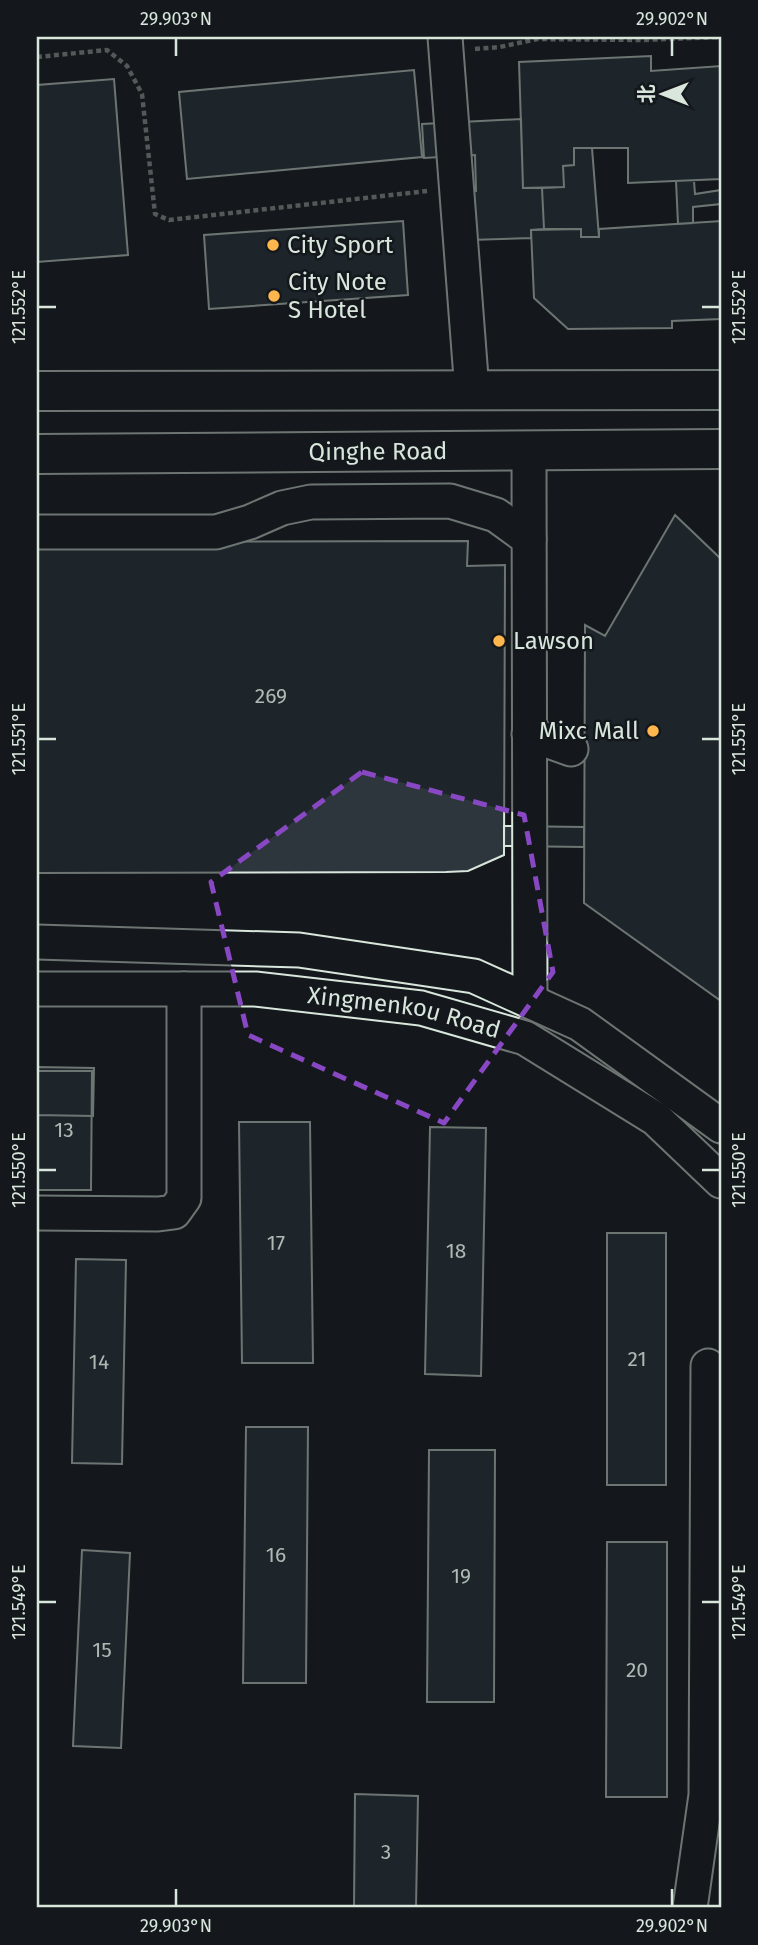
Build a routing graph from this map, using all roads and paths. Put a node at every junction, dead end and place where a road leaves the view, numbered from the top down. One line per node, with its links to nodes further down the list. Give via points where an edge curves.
1 (721, 37): 2 (path, via 537,39 500,47)
2 (460, 43): 7 (street)
3 (37, 57): 4 (path, via 107,50 127,66 142,94 155,214 169,220)
4 (435, 190)
5 (721, 390): 7 (main road)
6 (37, 391): 7 (main road)
7 (472, 391)
8 (721, 449): 9 (main road, Qinghe Road)
9 (529, 451): 10 (main road, Qinghe Road); 12 (street)
10 (37, 454)
11 (37, 532): 12 (street, via 216,532 311,502 450,501 496,515)
12 (529, 539): 13 (street)
13 (529, 734): 14 (street); 18 (street)
14 (571, 749)
15 (37, 942): 18 (street, Xingmenkou Road, via 299,950 474,976)
16 (37, 989): 17 (street, Xingmenkou Road)
17 (184, 989): 20 (street, Xingmenkou Road, via 255,989 421,1008 525,1038 656,1119); 21 (street, via 184,1198 174,1212 158,1214)
18 (530, 1001): 19 (street, Xingmenkou Road, via 580,1024)
19 (721, 1126)
20 (721, 1181)
21 (37, 1213)
22 (708, 1366): 23 (street, via 706,1795)
23 (690, 1908)

